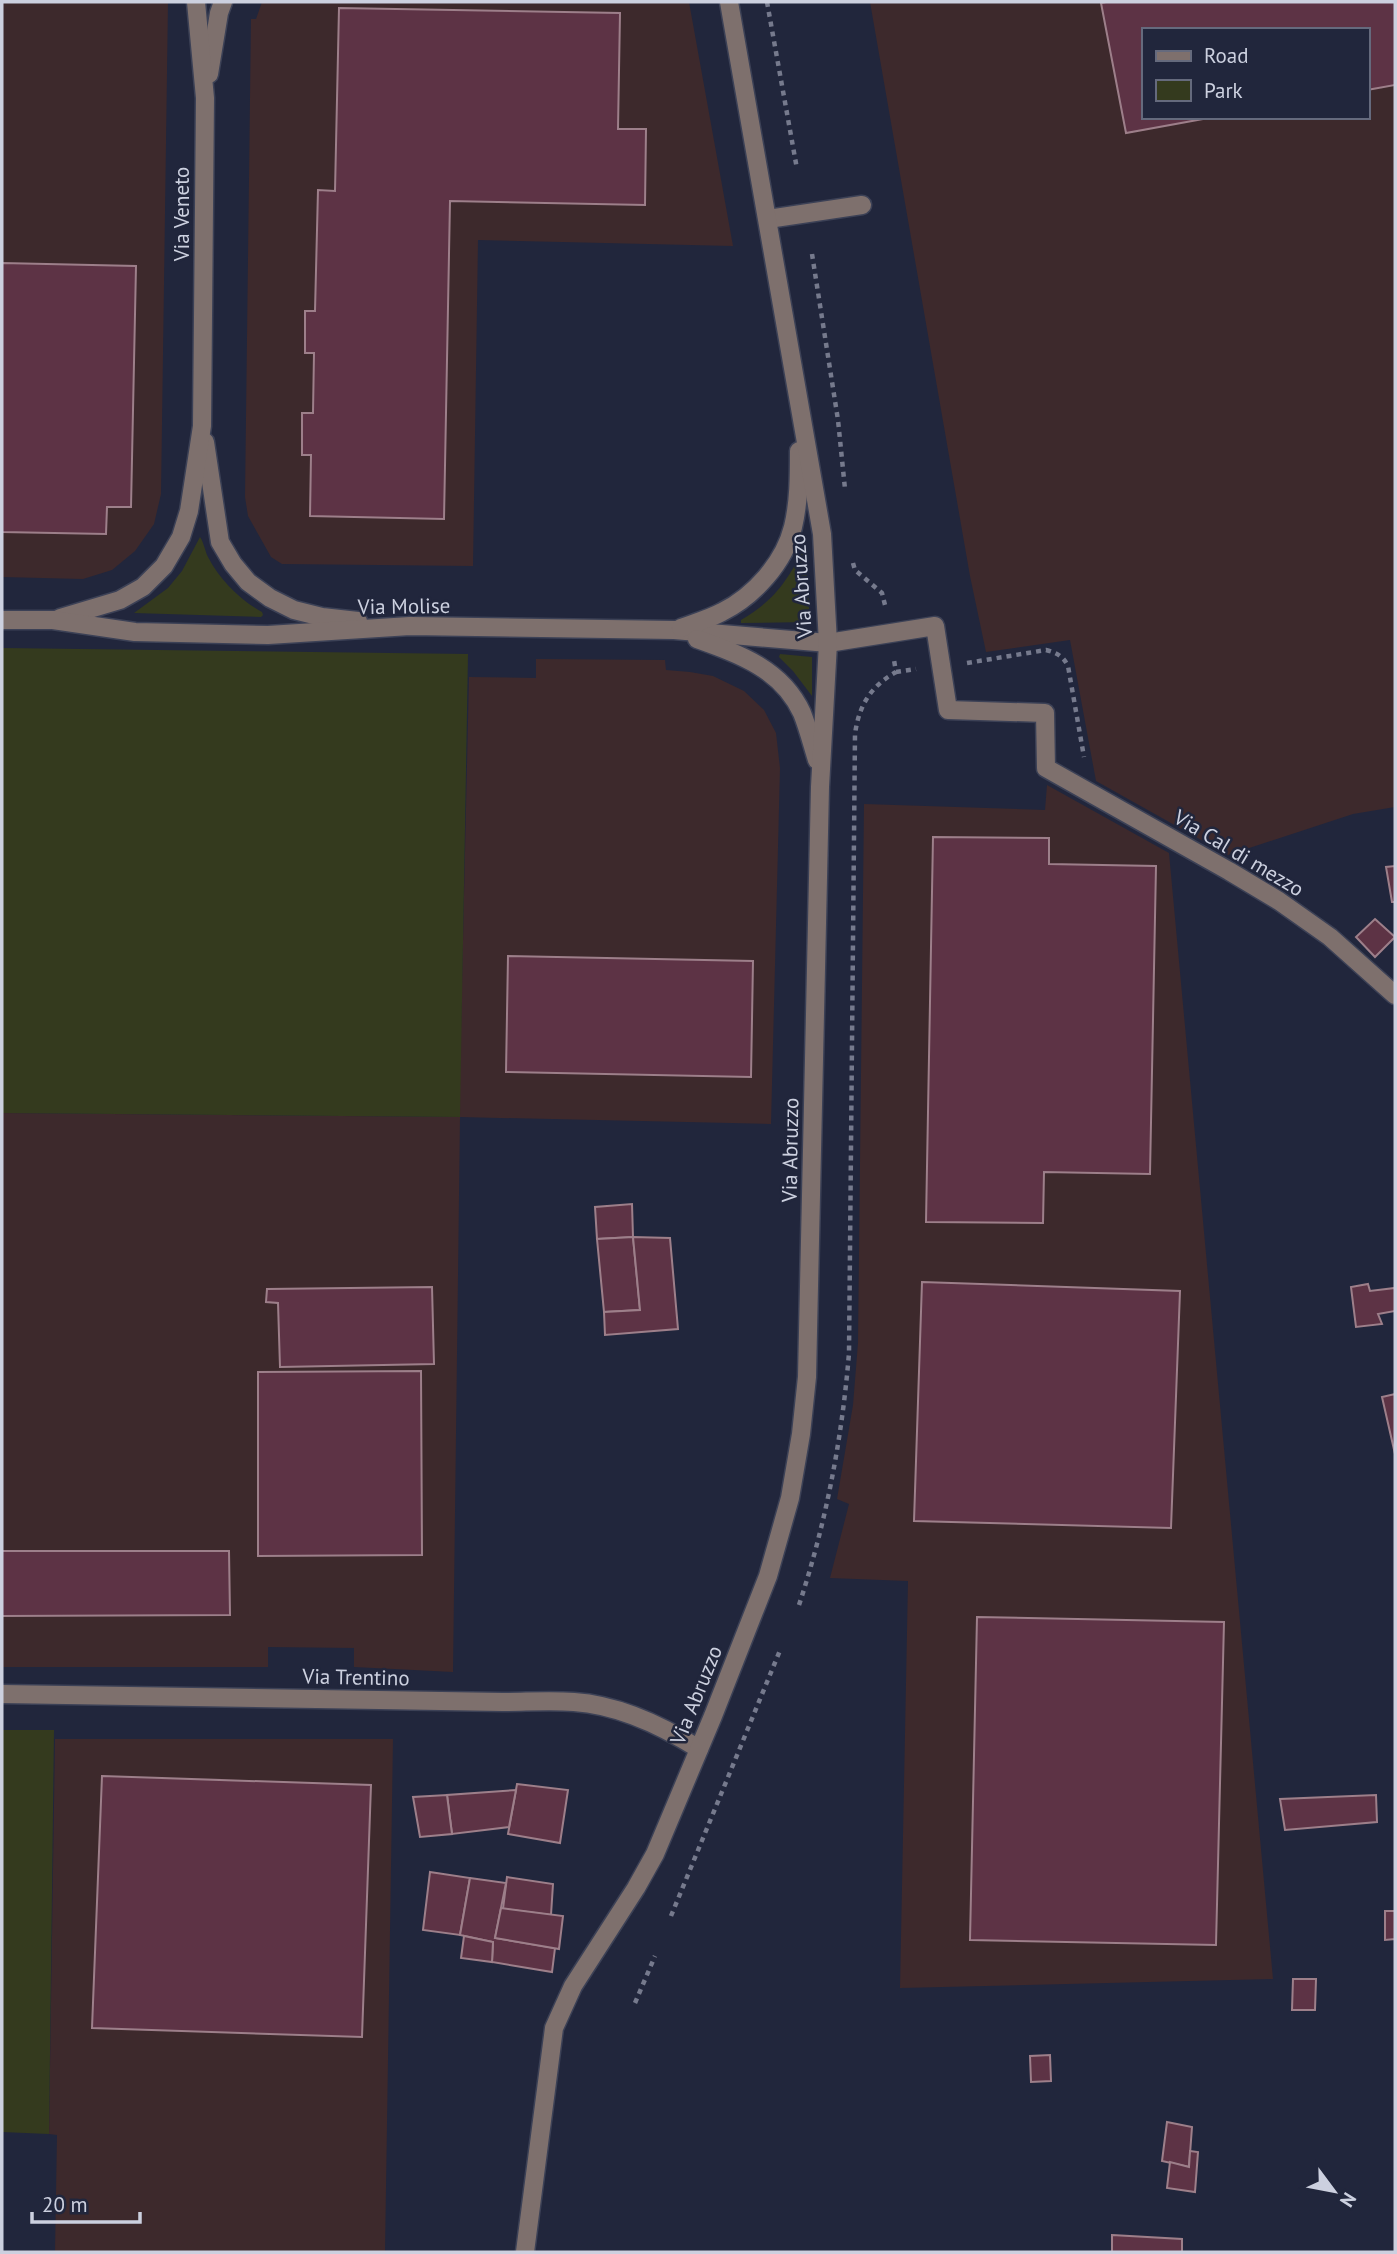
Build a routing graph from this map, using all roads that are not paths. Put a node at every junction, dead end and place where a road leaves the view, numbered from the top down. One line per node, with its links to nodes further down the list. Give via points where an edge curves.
1 (196, 2): 4 (street, Via Veneto)
2 (223, 2): 4 (street)
3 (729, 2): 6 (street, Via Abruzzo)
4 (205, 98): 8 (street, Via Veneto)
5 (862, 205): 6 (street)
6 (768, 219): 7 (street, Via Abruzzo)
7 (800, 413): 12 (street, Via Molise, via 798,492 793,528 782,554 745,598); 13 (street, Via Abruzzo, via 822,534)
8 (202, 426): 10 (street, Via Veneto, via 189,511 164,566 143,587 120,600); 11 (street, Via Veneto, via 220,542 248,582 294,610)
9 (2, 620): 10 (street)
10 (53, 620): 11 (street, Via Molise, via 135,632 268,635)
11 (410, 626): 12 (street, Via Molise)
12 (674, 630): 13 (street, Via Molise); 15 (street, Via Molise, via 742,654 778,680 801,711)
13 (828, 643): 14 (street, Via Molise, via 935,626 948,710 1045,713); 15 (street, Via Abruzzo)
14 (1046, 768): 16 (street, Via Cal di mezzo, via 1279,901 1330,937)
15 (820, 769): 18 (street, Via Abruzzo, via 809,1320 801,1434 790,1498 768,1576)
16 (1395, 995)
17 (2, 1695): 18 (street, Via Trentino, via 573,1702 652,1722)
18 (699, 1749): 19 (street, Via Abruzzo, via 649,1866 573,1986 557,2021)
19 (525, 2252)

